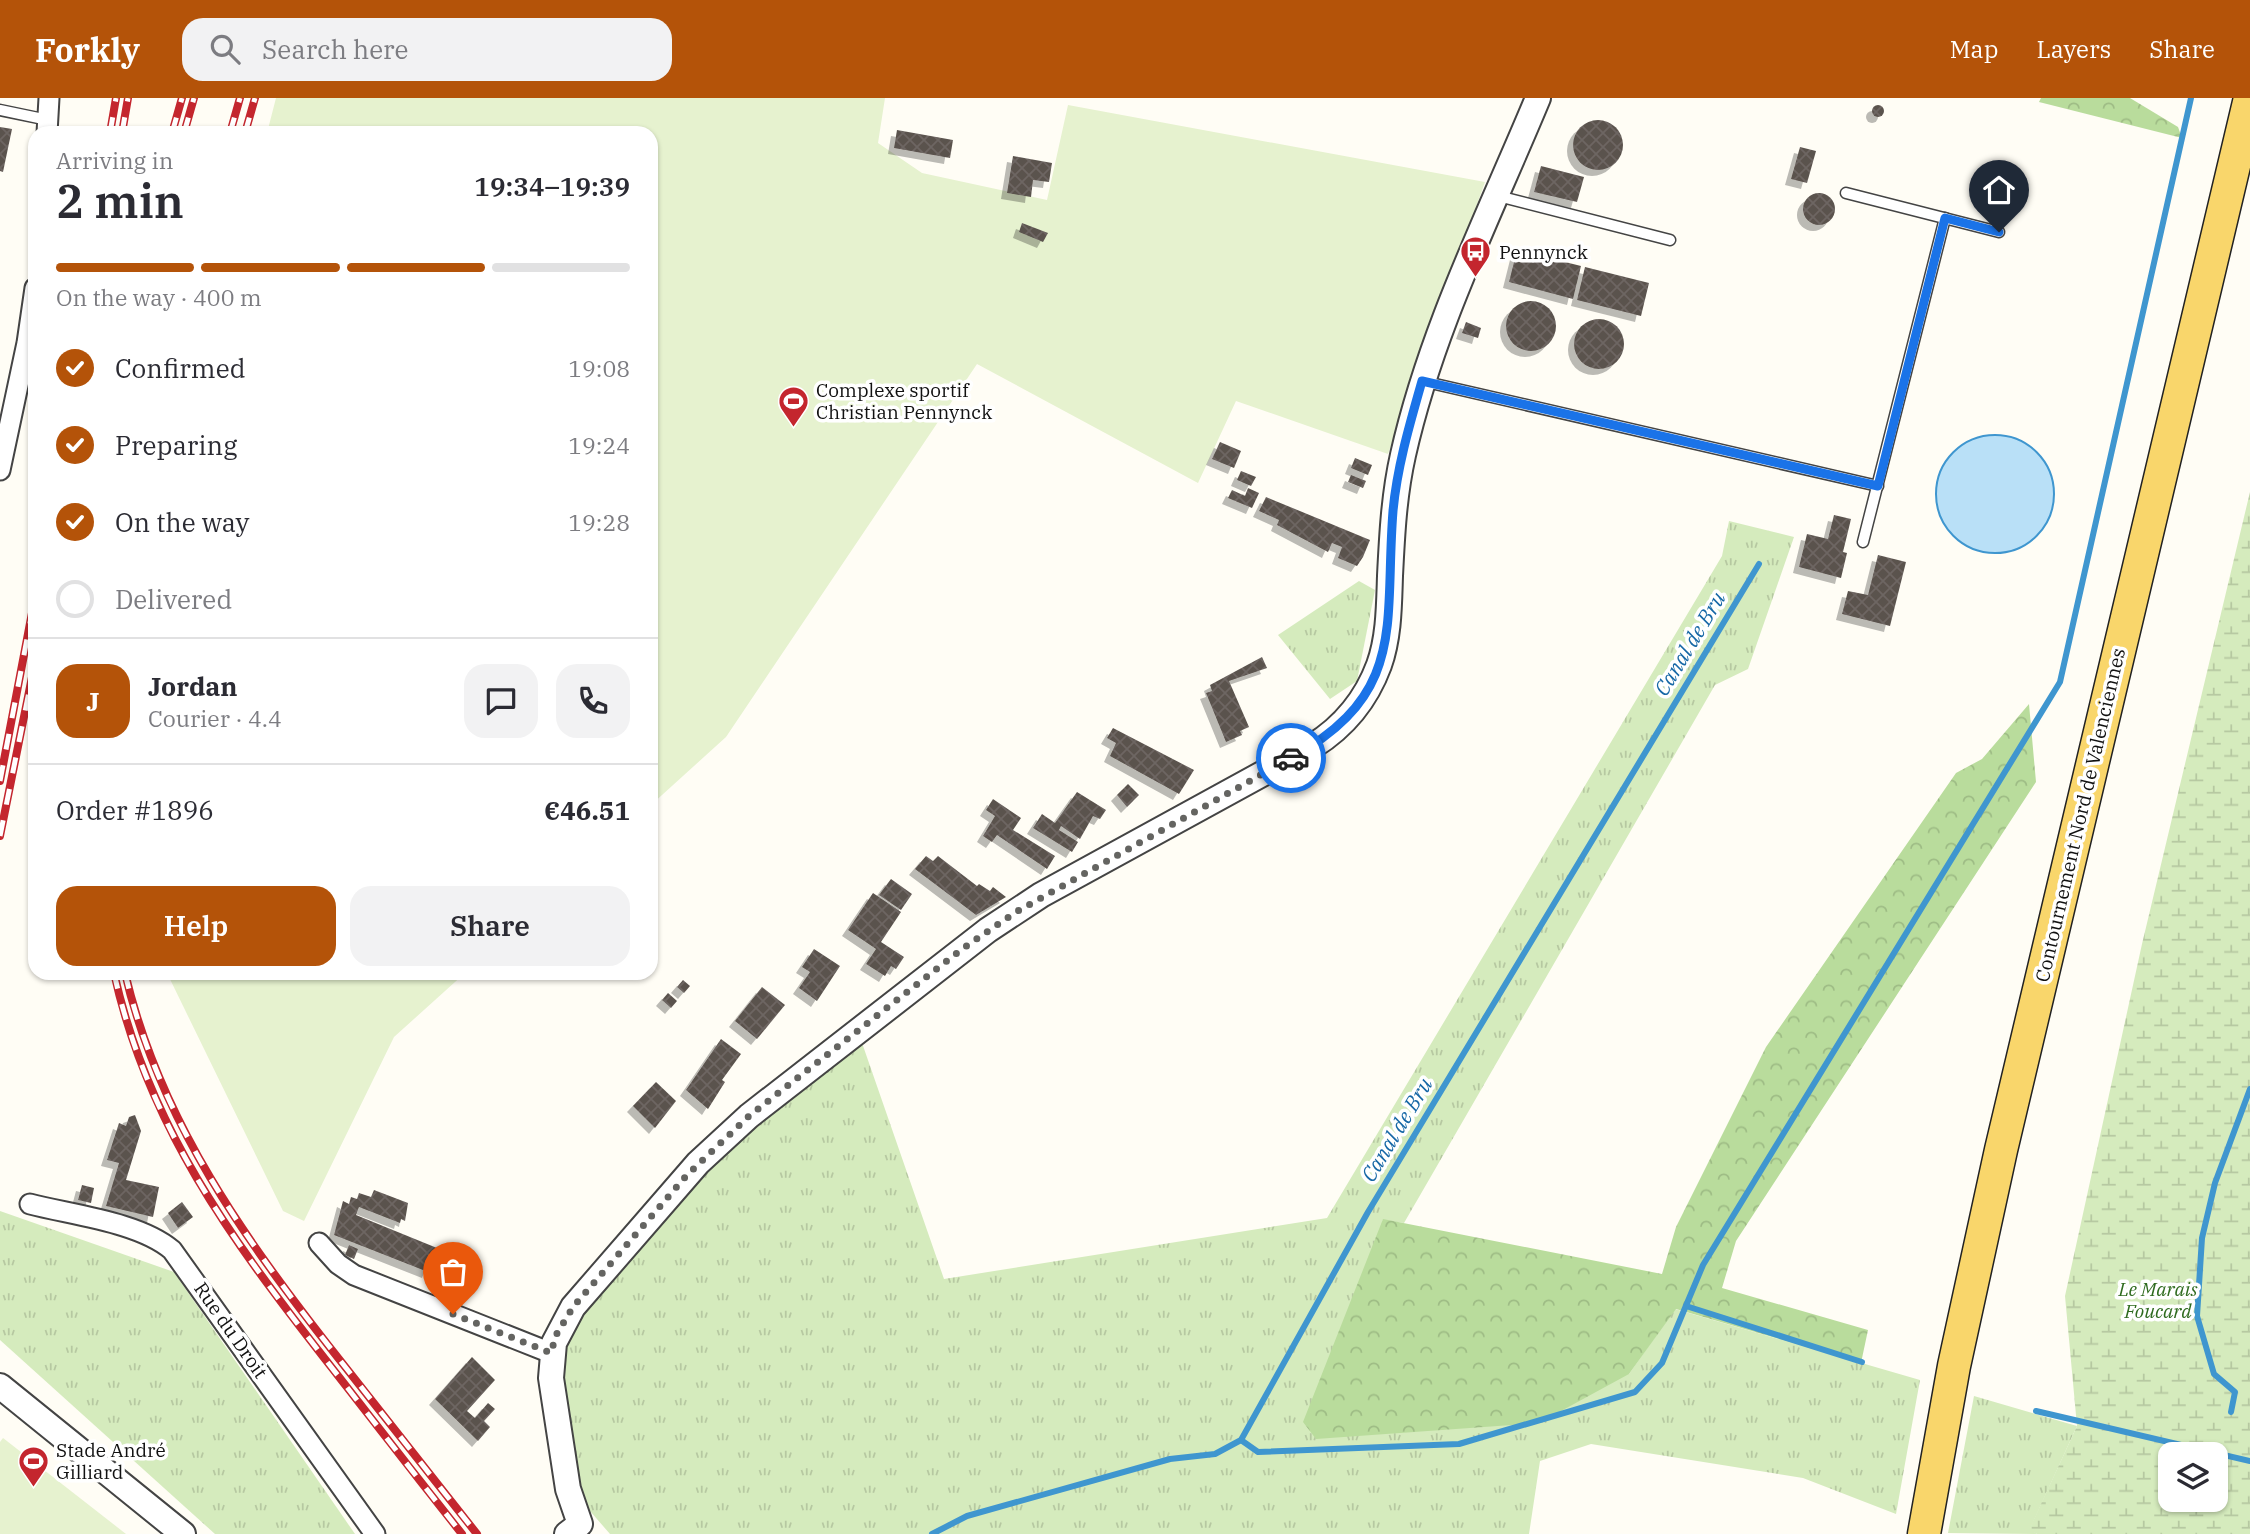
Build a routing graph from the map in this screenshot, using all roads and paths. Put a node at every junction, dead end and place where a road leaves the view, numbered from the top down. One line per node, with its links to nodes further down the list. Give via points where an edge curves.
1 (49, 98): 5 (street)
2 (1538, 98): 7 (street)
3 (2250, 98): 24 (main road, Contournement Nord de Valenciennes, via 2001,1150 1954,1366)
4 (0, 110): 5 (lane)
5 (47, 126)
6 (1846, 193): 8 (lane)
7 (1497, 196): 10 (lane); 12 (street, via 1443,318)
8 (1945, 218): 9 (lane); 15 (lane)
9 (1999, 232)
10 (1670, 240)
11 (28, 336): 13 (street)
12 (1422, 381): 15 (lane); 19 (street, via 1394,503 1387,635 1370,687 1350,716 1313,746 1006,918 749,1116 692,1169 573,1307)
13 (3, 445): 14 (street)
14 (0, 470)
15 (1878, 486): 16 (lane)
16 (1863, 542)
17 (30, 1204): 23 (street, Rue du Droit, via 135,1230 172,1250)
18 (319, 1243): 19 (street, via 354,1275)
19 (551, 1353): 21 (street, via 551,1378)
20 (0, 1386): 22 (street)
21 (578, 1531)
22 (183, 1534)
23 (375, 1534)
24 (1924, 1534)

